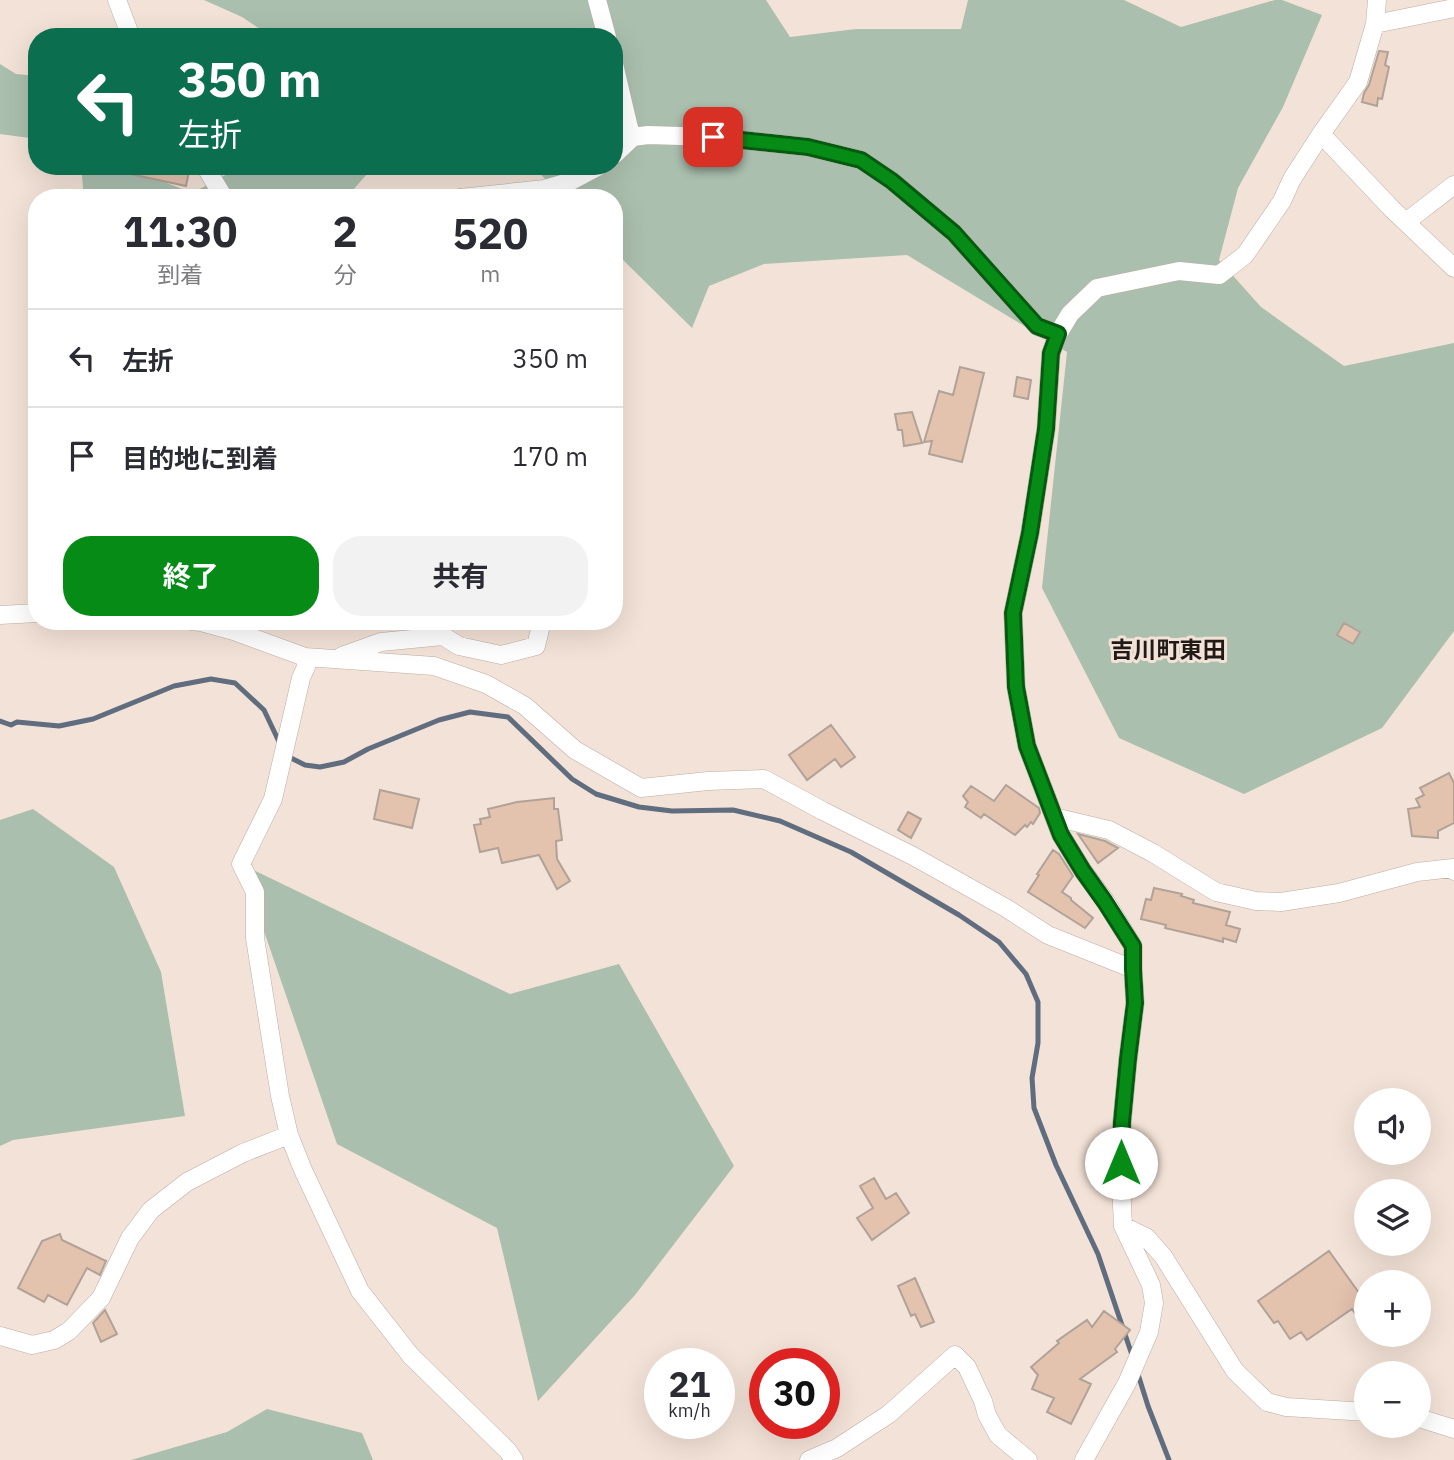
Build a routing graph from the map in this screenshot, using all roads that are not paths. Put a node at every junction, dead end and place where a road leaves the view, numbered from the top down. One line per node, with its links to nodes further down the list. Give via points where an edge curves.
1 (117, 0): 6 (street)
2 (597, 0): 7 (street)
3 (1377, 0): 5 (street)
4 (1454, 8): 5 (street)
5 (1375, 24): 9 (street, via 1358,82)
6 (128, 28)
7 (605, 28)
8 (623, 102): 10 (street)
9 (1321, 134): 15 (street); 17 (street, via 1245,255 1219,275 1178,271 1097,288 1070,314)
10 (633, 137): 11 (street); 17 (street, via 713,137 808,147 861,160 954,233 1037,326)
11 (623, 146)
12 (581, 175): 14 (street)
13 (1454, 185): 15 (street)
14 (540, 189)
15 (1406, 222): 16 (street)
16 (1454, 268)
17 (1058, 334): 24 (street, via 1051,353 1046,429 1030,533 1013,613 1016,687 1027,746)
18 (28, 613): 19 (street)
19 (0, 615)
20 (230, 630): 22 (street)
21 (540, 630): 23 (street, via 536,646 501,655 459,646 443,636 381,642)
22 (305, 657): 23 (street); 27 (street, via 273,799 241,864 255,892 256,938)
23 (333, 659): 26 (street, via 434,666 486,684 525,706 575,750 641,788 764,779 913,856 1048,935)
24 (1054, 817): 25 (street, via 1109,830 1216,892 1256,901 1281,902 1339,893 1417,872); 26 (street, via 1133,946)
25 (1454, 871)
26 (1133, 969): 28 (street, via 1135,1003 1122,1122)
27 (289, 1135): 29 (street, via 187,1182 152,1210 130,1238 101,1298 69,1331 32,1345); 33 (street, via 360,1291 411,1356)
28 (1123, 1226): 30 (street, via 1146,1237 1163,1255 1235,1371 1267,1402); 36 (street, via 1151,1285 1154,1303 1149,1332 1127,1383)
29 (0, 1336)
30 (1354, 1411)
31 (1431, 1422): 32 (street)
32 (1454, 1429)
33 (514, 1460)
34 (809, 1460): 35 (street, via 889,1415 955,1355 967,1367 998,1435)
35 (1028, 1460)
36 (1084, 1460)

